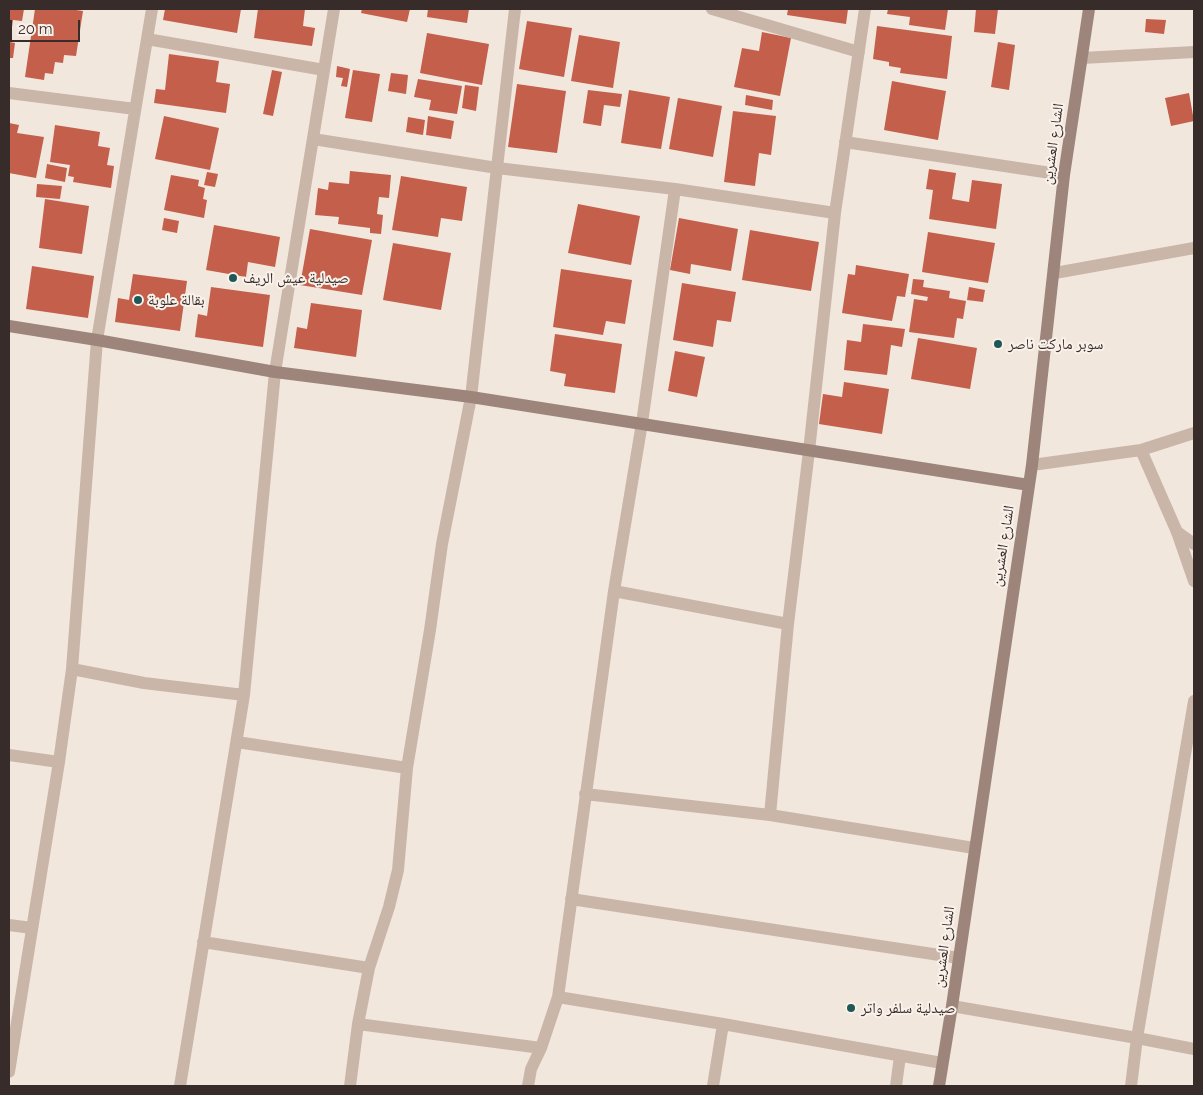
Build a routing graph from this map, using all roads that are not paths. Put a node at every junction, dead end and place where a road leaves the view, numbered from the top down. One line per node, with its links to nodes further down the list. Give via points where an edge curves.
1 (152, 9): 7 (street)
2 (334, 9): 11 (street)
3 (515, 9): 16 (street)
4 (712, 9): 8 (street)
5 (865, 9): 8 (street)
6 (1089, 9): 10 (street, الشارع العشرين)
7 (147, 39): 11 (street); 13 (street)
8 (858, 52): 15 (street)
9 (1194, 52): 10 (street)
10 (1082, 58): 17 (street, الشارع العشرين)
11 (324, 70): 14 (street)
12 (9, 93): 13 (street)
13 (135, 109): 23 (street)
14 (313, 138): 16 (street); 24 (street)
15 (845, 142): 17 (street); 19 (street)
16 (497, 168): 18 (street); 25 (street)
17 (1064, 176): 21 (street, الشارع العشرين)
18 (675, 189): 19 (street); 26 (street)
19 (835, 213): 29 (street)
20 (1194, 248): 21 (street)
21 (1054, 273): 30 (street, الشارع العشرين)
22 (9, 326): 23 (street)
23 (98, 340): 24 (street); 37 (street)
24 (274, 372): 25 (street); 38 (street)
25 (471, 397): 26 (street); 43 (street, via 442,544)
26 (642, 423): 29 (street); 35 (street)
27 (1194, 433): 28 (street)
28 (1141, 450): 30 (street); 32 (street)
29 (810, 451): 31 (street); 36 (street)
30 (1032, 465): 31 (street, الشارع العشرين)
31 (1028, 485): 46 (street, الشارع العشرين)
32 (1177, 532): 33 (street); 34 (street)
33 (1194, 544)
34 (1194, 581)
35 (614, 591): 36 (street); 44 (street)
36 (788, 624): 45 (street)
37 (72, 669): 38 (street, via 144,683); 42 (street)
38 (244, 695): 40 (street)
39 (1194, 701): 57 (street)
40 (237, 742): 43 (street); 50 (street)
41 (9, 755): 42 (street)
42 (59, 762): 49 (street)
43 (407, 768): 52 (street, via 398,870)
44 (585, 794): 45 (street); 47 (street)
45 (770, 815): 46 (street)
46 (974, 848): 51 (street, الشارع العشرين)
47 (571, 899): 51 (street); 53 (street)
48 (9, 925): 49 (street)
49 (32, 928): 62 (street)
50 (203, 942): 52 (street); 63 (street)
51 (959, 958): 54 (street, الشارع العشرين)
52 (368, 968): 55 (street)
53 (558, 997): 56 (street); 58 (street)
54 (952, 1006): 57 (street); 61 (street, الشارع العشرين)
55 (358, 1024): 58 (street); 64 (street)
56 (723, 1024): 60 (street); 66 (street)
57 (1137, 1038): 59 (street); 69 (street)
58 (541, 1048): 65 (street, via 531,1069)
59 (1194, 1049)
60 (900, 1056): 61 (street); 67 (street)
61 (942, 1063): 68 (street, الشارع العشرين)
62 (9, 1072)
63 (180, 1086)
64 (350, 1086)
65 (528, 1086)
66 (713, 1086)
67 (896, 1086)
68 (939, 1086)
69 (1131, 1086)

